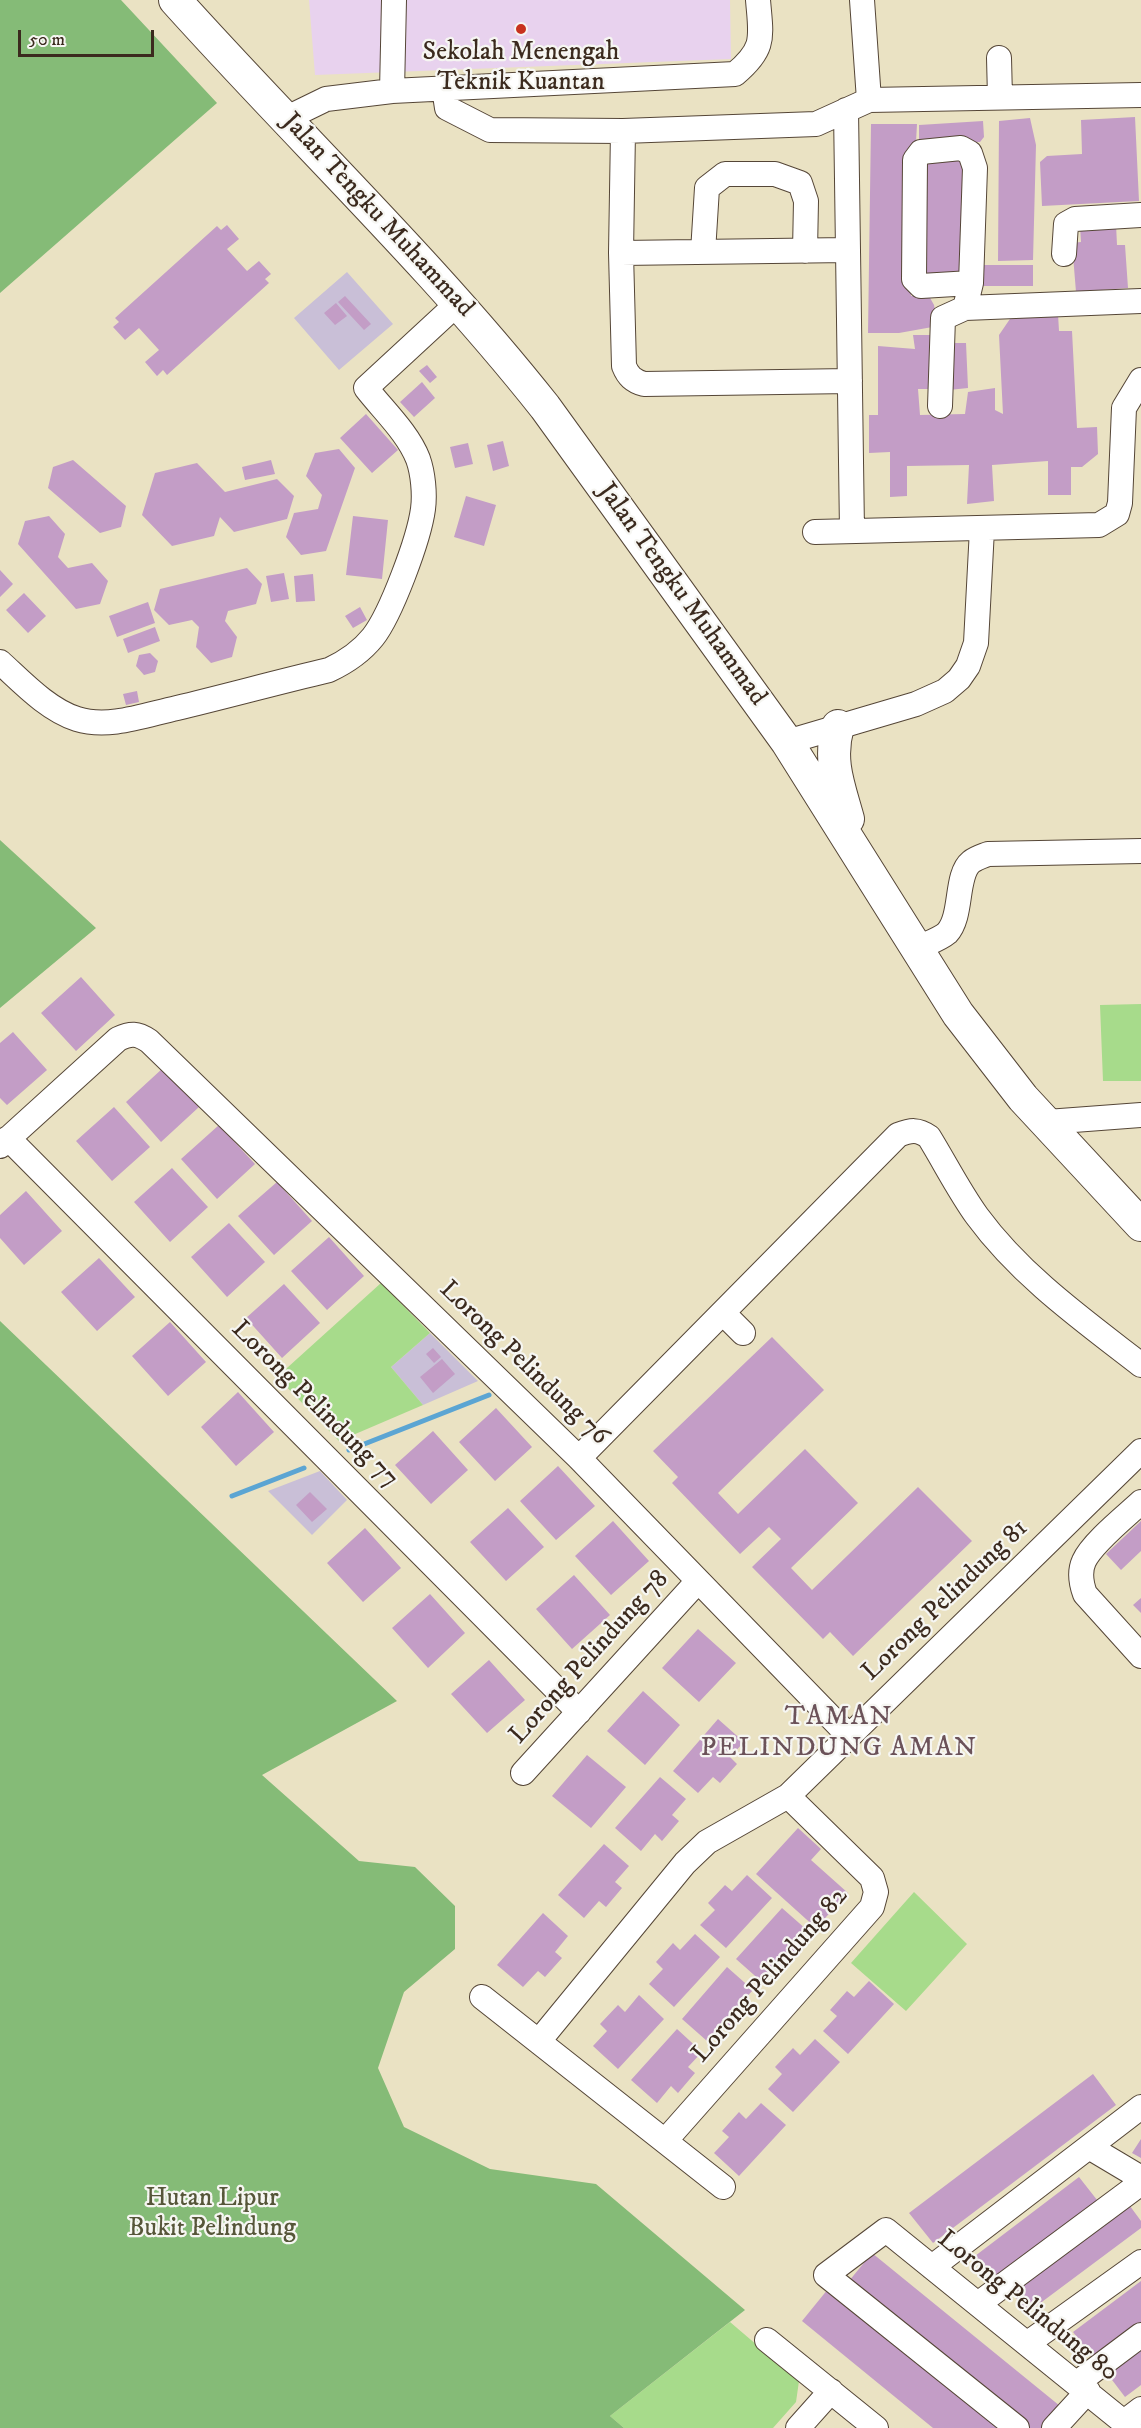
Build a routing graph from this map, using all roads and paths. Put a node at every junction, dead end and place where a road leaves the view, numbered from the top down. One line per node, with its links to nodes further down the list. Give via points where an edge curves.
1 (175, 0): 12 (main road, Jalan Tengku Muhammad)
2 (394, 0): 7 (street)
3 (758, 0): 6 (street, via 762,40 751,61 735,74)
4 (862, 0): 10 (street)
5 (999, 58): 9 (street)
6 (444, 88): 7 (street); 13 (street, via 447,108 490,130)
7 (392, 91): 12 (street, via 326,99)
8 (1141, 95): 9 (street)
9 (1000, 97): 10 (street)
10 (869, 100): 11 (street)
11 (846, 110): 13 (street, via 816,124); 15 (street)
12 (286, 118): 22 (main road, Jalan Tengku Muhammad)
13 (623, 131): 18 (street)
14 (1141, 215): 19 (street, via 1075,219 1066,224)
15 (846, 250): 16 (street); 25 (street)
16 (805, 251): 17 (street); 17 (street, via 806,201 800,183 775,174 725,174 707,188)
17 (703, 252): 18 (street)
18 (621, 253): 25 (street, via 624,366 635,381)
19 (1064, 254)
20 (971, 283): 20 (street, via 975,168 970,153 961,148 921,152 915,160 914,279 921,286); 23 (street)
21 (1141, 301): 23 (street)
22 (458, 303): 30 (street, via 366,388 410,443 418,460 423,509 414,544 382,622 373,637 347,661 329,670 98,723 60,711); 32 (main road, Jalan Tengku Muhammad, via 545,406)
23 (965, 308): 26 (street, via 943,318)
24 (1141, 380): 27 (street, via 1124,408 1117,514 1099,525)
25 (850, 381): 28 (street)
26 (940, 406)
27 (982, 529): 28 (street); 31 (street, via 976,643 959,679 945,692 916,704)
28 (852, 531): 29 (street)
29 (815, 532)
30 (0, 662)
31 (838, 726): 32 (street); 33 (main road, via 833,758)
32 (787, 741): 33 (main road, Jalan Tengku Muhammad)
33 (857, 850): 35 (main road, Jalan Tengku Muhammad)
34 (1141, 851): 35 (street, via 988,854 978,858 969,863 947,933)
35 (918, 948): 37 (main road, Jalan Tengku Muhammad, via 958,1014 1023,1098)
36 (1141, 1115): 37 (street)
37 (1047, 1122): 39 (main road, Jalan Tengku Muhammad)
38 (4, 1142): 44 (street, Lorong Pelindung 76, via 118,1039 138,1034); 48 (street, Lorong Pelindung 77)
39 (1141, 1225)
40 (723, 1313): 41 (street); 42 (street, via 898,1135 921,1131 929,1137 977,1216 1011,1256 1087,1324); 44 (street)
41 (743, 1334)
42 (1141, 1365)
43 (1141, 1451): 49 (street, Lorong Pelindung 81)
44 (579, 1458): 46 (street, Lorong Pelindung 76)
45 (1141, 1502): 47 (street, via 1092,1549 1084,1560 1081,1583 1085,1594)
46 (698, 1581): 48 (street, Lorong Pelindung 78); 49 (street, Lorong Pelindung 76)
47 (1141, 1656)
48 (579, 1712): 50 (street, Lorong Pelindung 78)
49 (849, 1736): 51 (street, Lorong Pelindung 81)
50 (523, 1773)
51 (788, 1796): 53 (street, Lorong Pelindung 81, via 707,1842 692,1856); 55 (street, Lorong Pelindung 82, via 872,1878 876,1892 872,1907)
52 (482, 1997): 53 (street)
53 (539, 2042): 55 (street)
54 (1141, 2107): 56 (street)
55 (665, 2141): 59 (street)
56 (1089, 2147): 57 (street); 61 (street)
57 (1141, 2178)
58 (1141, 2183): 62 (street)
59 (723, 2187)
60 (1141, 2262): 65 (street)
61 (932, 2267): 62 (street, Lorong Pelindung 80); 71 (street, Lorong Pelindung 80, via 886,2230 826,2275)
62 (978, 2304): 65 (street, Lorong Pelindung 80)
63 (1141, 2335): 66 (street)
64 (767, 2340): 67 (street)
65 (1028, 2343): 66 (street, Lorong Pelindung 80)
66 (1082, 2387): 68 (street, Lorong Pelindung 80); 72 (street)
67 (831, 2391): 69 (street); 70 (street)
68 (1132, 2420)
69 (798, 2428)
70 (876, 2428)
71 (1017, 2428)
72 (1054, 2428)

